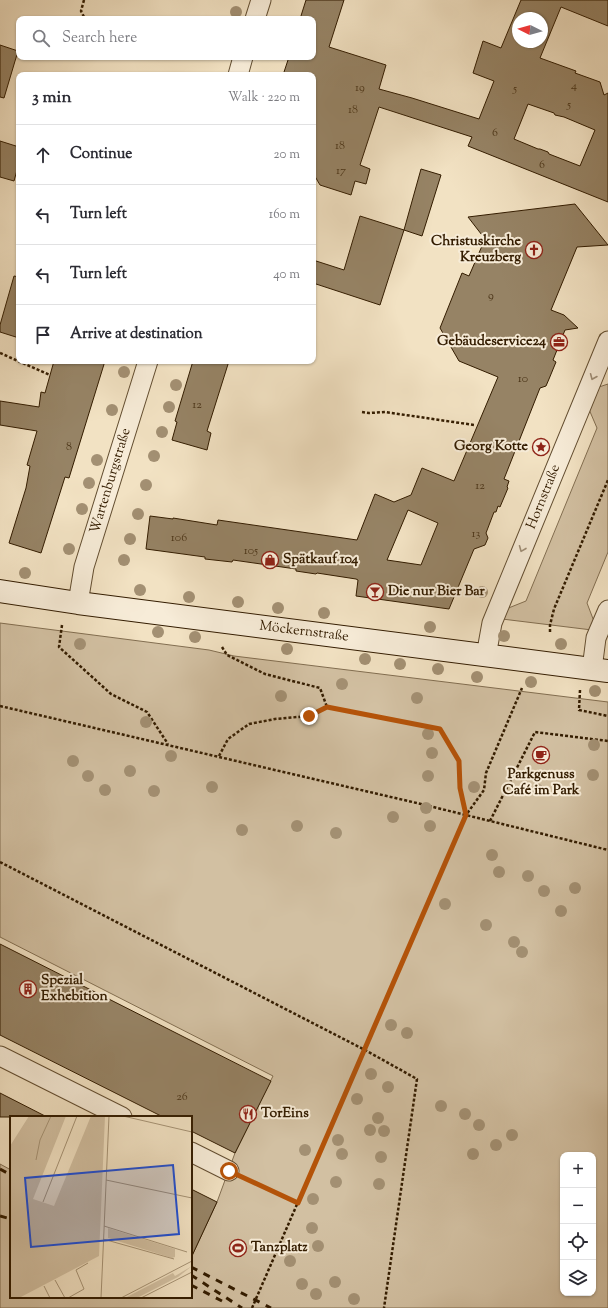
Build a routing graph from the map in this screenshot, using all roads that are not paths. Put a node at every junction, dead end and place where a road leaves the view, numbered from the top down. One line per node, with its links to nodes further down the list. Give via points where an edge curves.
1 (261, 0): 2 (street)
2 (256, 16)
3 (242, 60): 4 (street)
4 (239, 72)
5 (608, 341): 10 (street, Hornstraße, one-way to 10, via 492,622)
6 (147, 364): 8 (street, Wartenburgstraße, via 84,567)
7 (0, 591): 8 (street, Möckernstraße)
8 (78, 603): 10 (street, Möckernstraße)
9 (608, 610): 11 (street, via 596,638)
10 (486, 656): 11 (street, Möckernstraße)
11 (600, 670)
12 (0, 1056): 13 (street)
13 (120, 1116)
14 (192, 1152): 15 (street)
15 (229, 1171)

